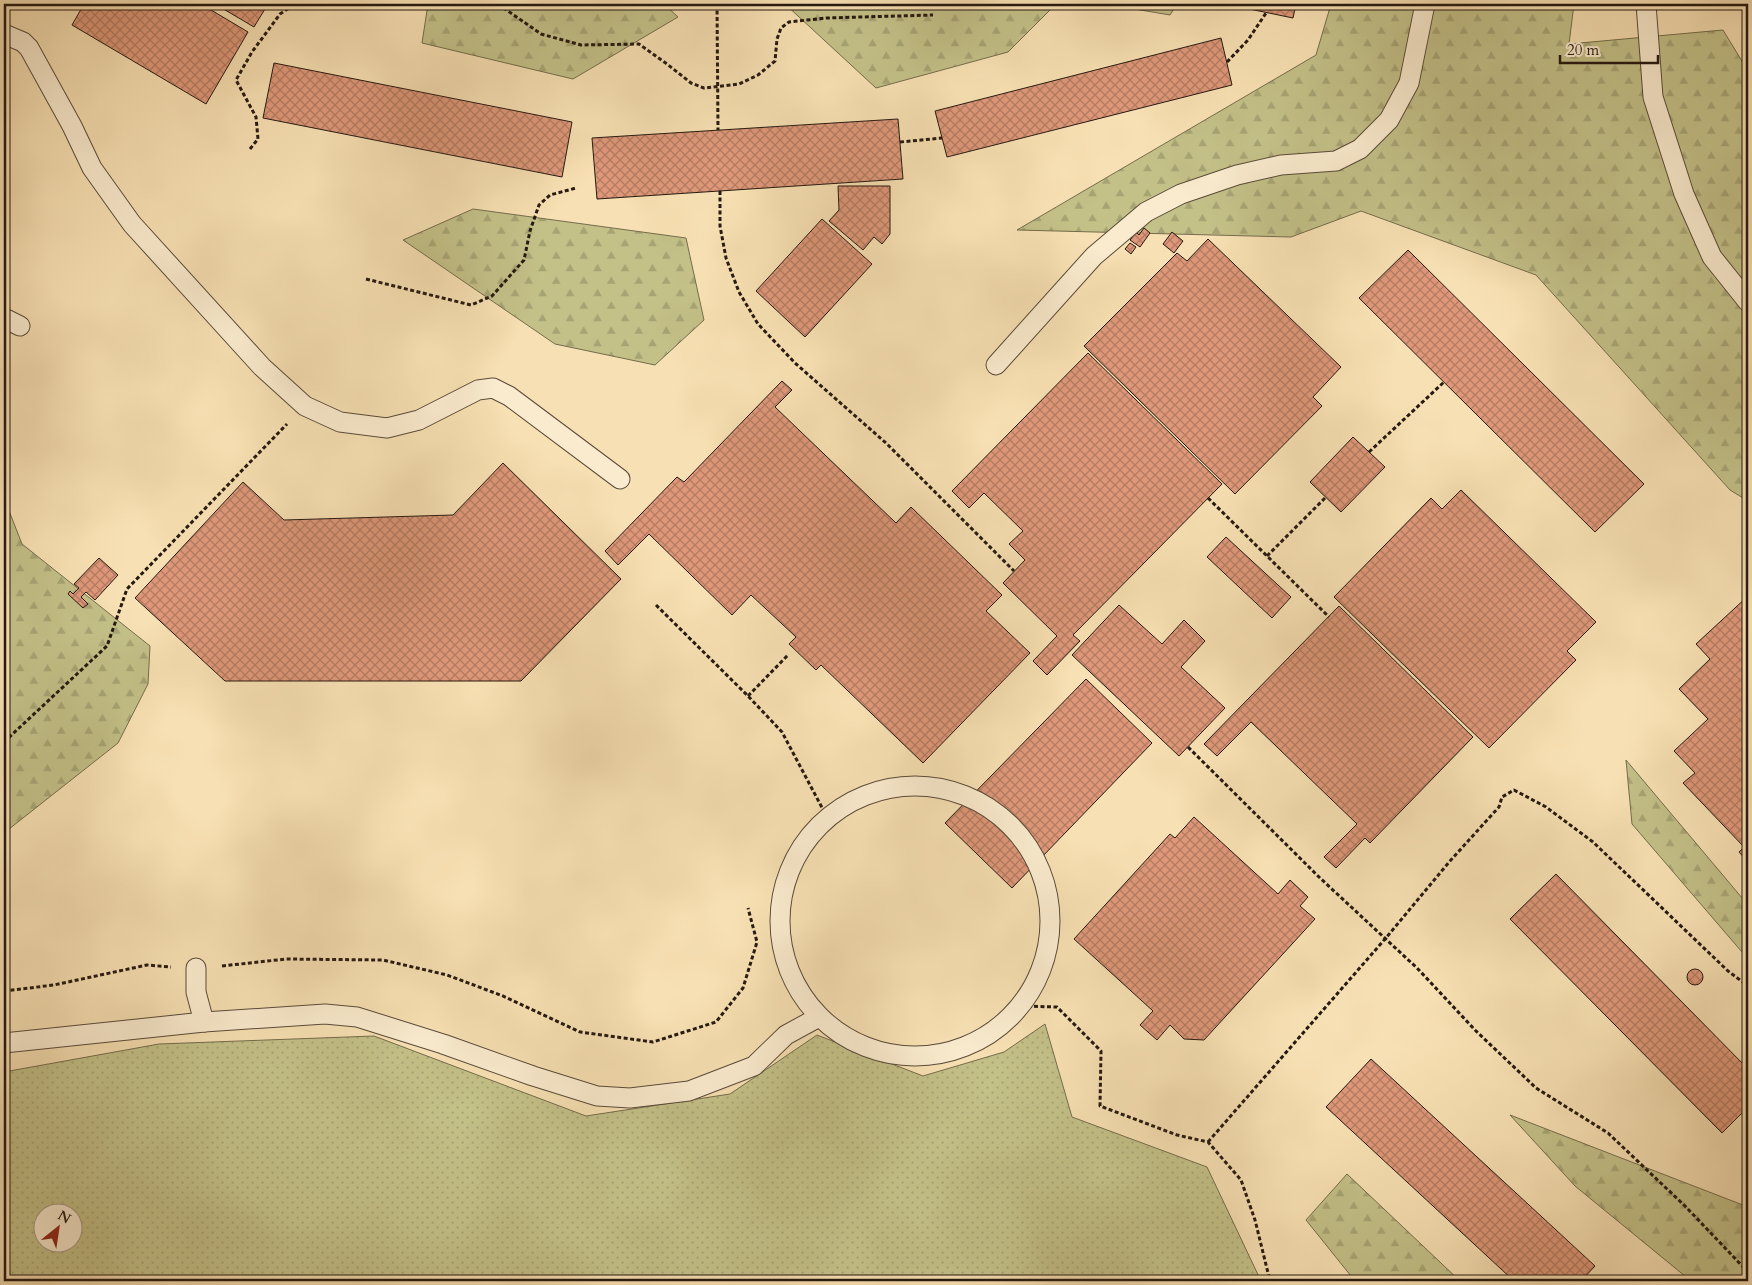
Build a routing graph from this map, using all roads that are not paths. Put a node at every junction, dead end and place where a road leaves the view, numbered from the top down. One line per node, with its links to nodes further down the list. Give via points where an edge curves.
1 (1425, 4): 5 (lane, via 1409,83 1389,120 1360,149 1336,161 1281,165 1237,175 1181,194 1146,212 1094,256)
2 (1646, 4): 4 (lane, via 1653,97 1684,194 1712,258)
3 (4, 34): 6 (lane, via 29,48 92,168 132,224 262,367 305,406 340,422 387,428 419,420 478,390 494,388)
4 (1748, 302)
5 (996, 365)
6 (620, 479)
7 (196, 968): 9 (lane, via 196,992)
8 (819, 1017): 8 (lane, via 799,993 786,965 779,934 782,890 798,849 811,832 827,817 862,795 902,785 944,788 982,803 1015,828 1037,860 1049,897 1048,945 1041,973 1022,1006 994,1032 960,1049 923,1056 876,1050 850,1040); 9 (lane, via 786,1035 754,1066 690,1092 630,1098 597,1096 357,1017 325,1014)
9 (204, 1022): 10 (lane)
10 (4, 1043)

